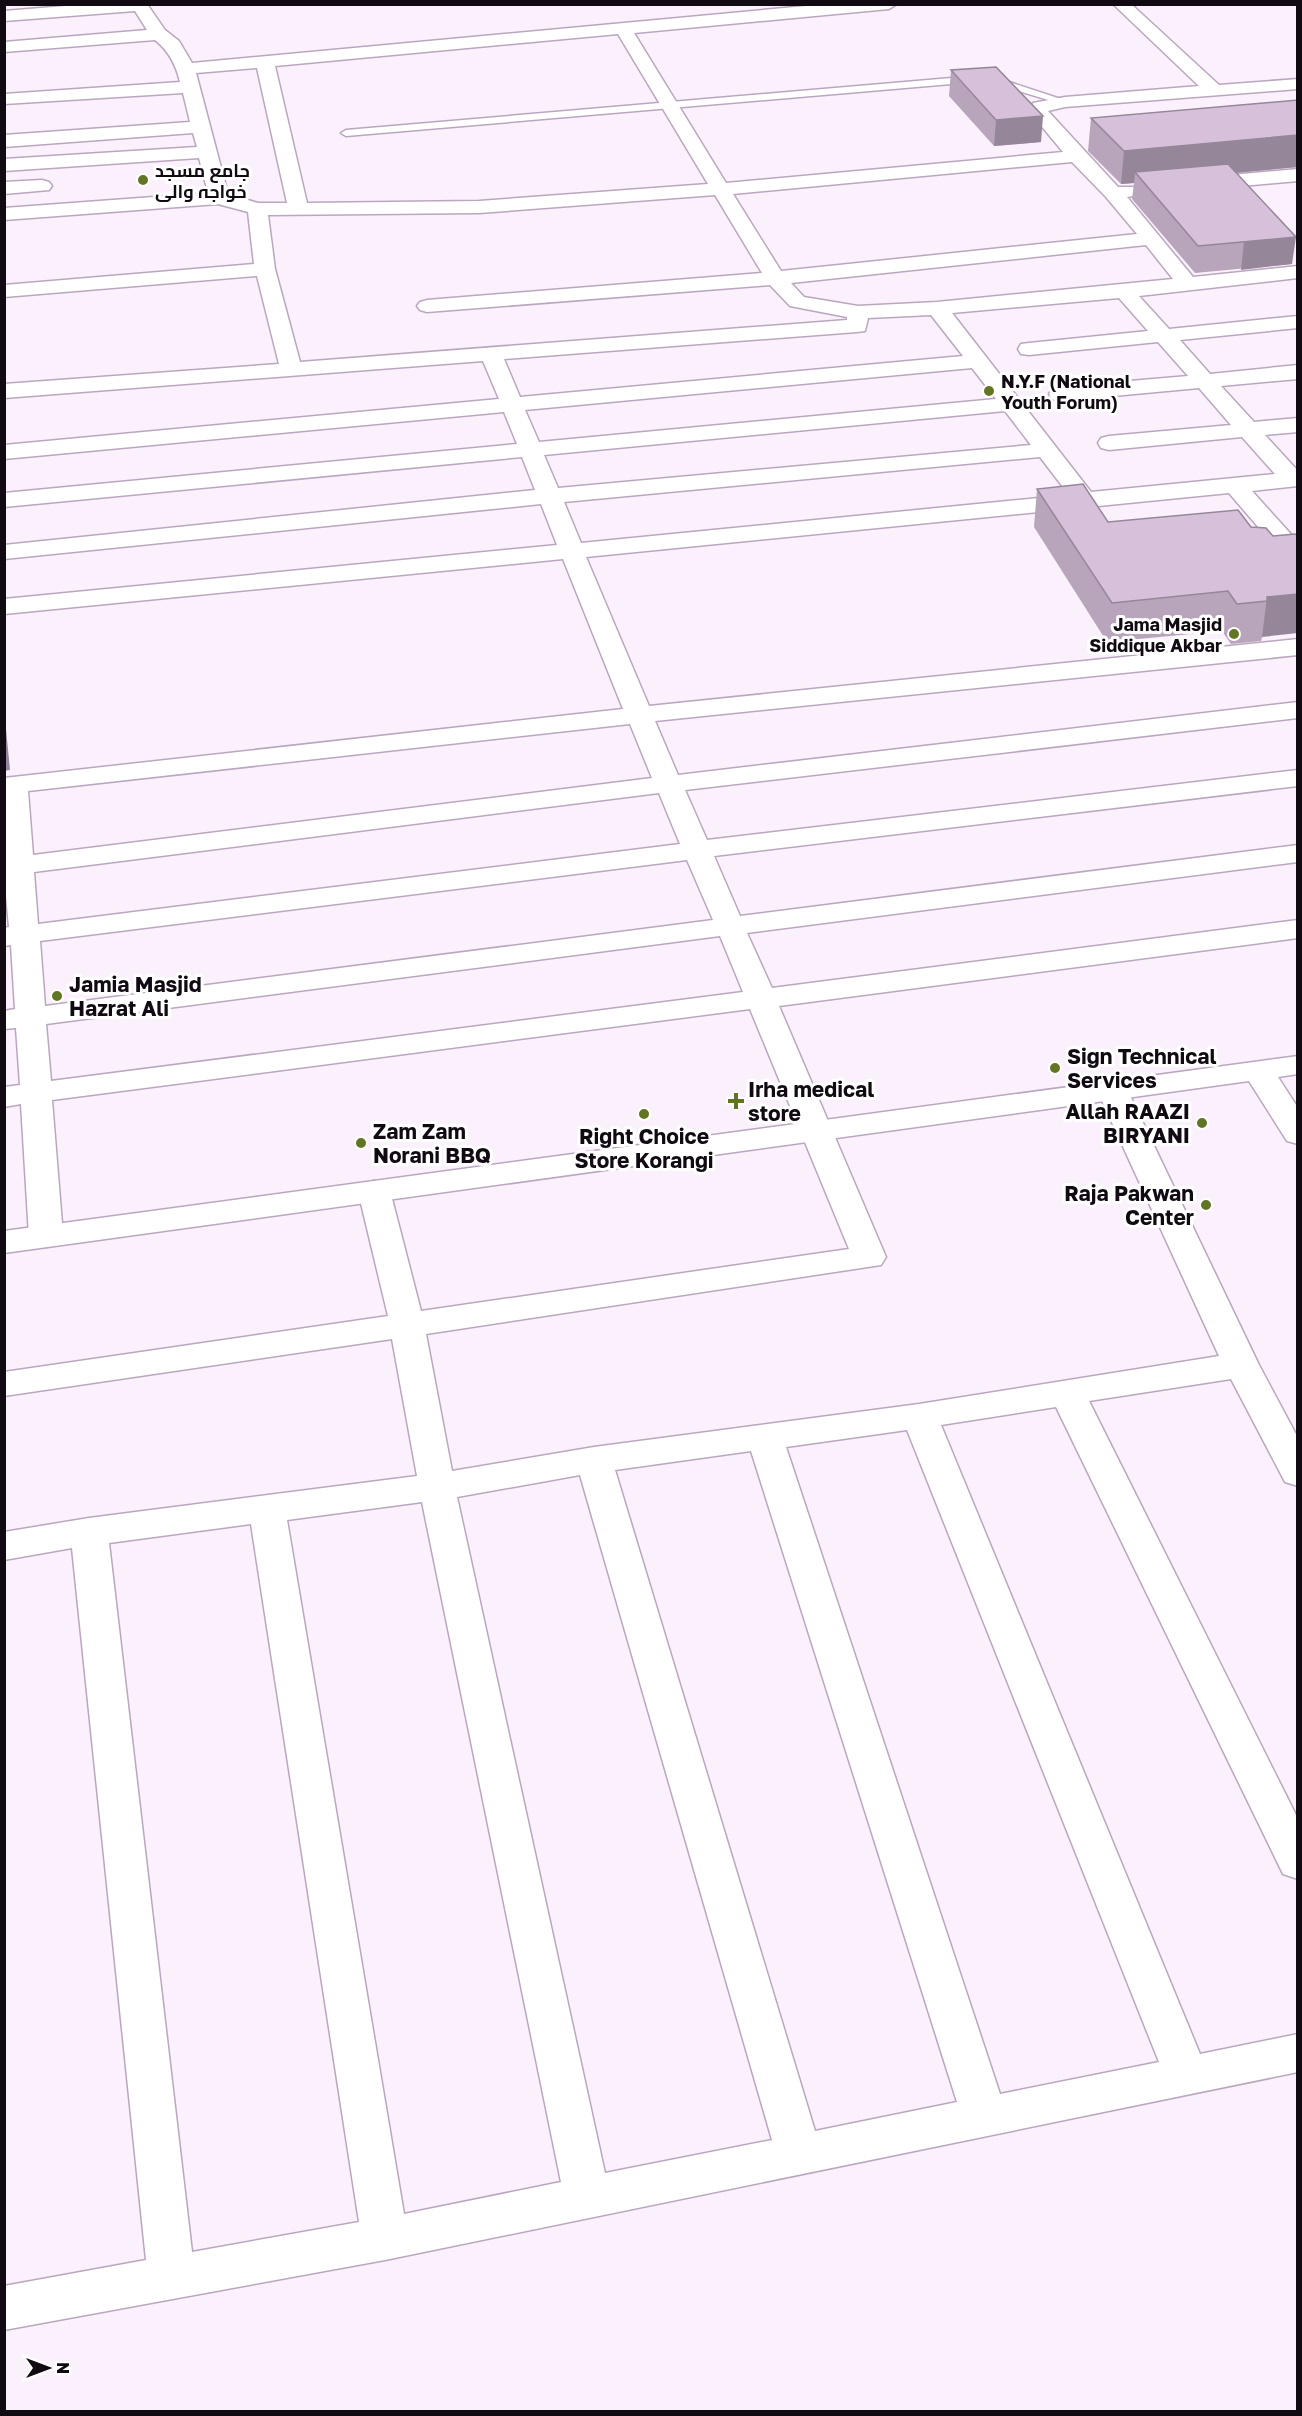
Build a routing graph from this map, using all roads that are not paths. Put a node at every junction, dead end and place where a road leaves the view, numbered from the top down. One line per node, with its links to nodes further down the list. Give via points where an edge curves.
1 (697, 4): 7 (street)
2 (889, 4): 7 (street)
3 (139, 5): 6 (street); 9 (street)
4 (1143, 5): 5 (street)
5 (1123, 6): 15 (street)
6 (4, 16)
7 (709, 21): 8 (street)
8 (623, 29): 11 (street); 18 (street)
9 (159, 34): 10 (street); 13 (street, via 173,45)
10 (4, 47)
11 (265, 62): 13 (street); 33 (street)
12 (162, 67): 13 (street)
13 (187, 74): 16 (street); 19 (street)
14 (1298, 84): 15 (street)
15 (1215, 91): 17 (street)
16 (4, 99)
17 (1065, 102): 18 (lane, via 1003,83 963,80); 23 (street, via 1039,107 1038,111)
18 (670, 107): 20 (lane); 29 (street)
19 (201, 127): 21 (street); 22 (street)
20 (346, 133)
21 (4, 141)
22 (207, 152): 24 (street); 32 (street)
23 (1077, 156): 29 (street); 31 (street)
24 (4, 165)
25 (1298, 175): 27 (street)
26 (42, 186): 28 (street)
27 (1182, 186)
28 (4, 188)
29 (721, 189): 33 (street, via 479,207); 39 (street)
30 (1148, 189): 31 (street)
31 (1113, 193): 36 (street)
32 (219, 198): 34 (street); 35 (street)
33 (298, 208): 34 (street)
34 (257, 209): 37 (street)
35 (4, 214)
36 (1150, 238): 39 (street); 40 (street)
37 (265, 268): 41 (street); 51 (street)
38 (1298, 272): 40 (street)
39 (775, 278): 43 (street); 45 (street, via 797,303)
40 (1188, 284): 42 (street)
41 (4, 291)
42 (1124, 291): 44 (street); 47 (street)
43 (427, 306)
44 (937, 308): 45 (street); 50 (street)
45 (858, 312): 49 (street, via 857,326)
46 (1298, 322): 47 (street)
47 (1163, 336): 48 (street); 53 (street)
48 (1029, 349)
49 (491, 353): 51 (street); 56 (street)
50 (978, 361): 56 (street); 57 (street)
51 (291, 369): 54 (street)
52 (1298, 372): 53 (street)
53 (1205, 382): 55 (street); 59 (street)
54 (4, 391)
55 (1060, 394)
56 (512, 403): 61 (street); 63 (street)
57 (1011, 404): 61 (street); 62 (street)
58 (1298, 425): 59 (street)
59 (1248, 430): 60 (street); 64 (street)
60 (1109, 443)
61 (531, 449): 66 (street); 67 (street)
62 (1046, 450): 66 (street); 68 (street)
63 (4, 452)
64 (1295, 479): 65 (street)
65 (1235, 485): 68 (street); 69 (street)
66 (550, 496): 70 (street); 71 (street)
67 (4, 500)
68 (1086, 501): 70 (street)
69 (1288, 534): 72 (street)
70 (573, 550): 73 (street); 76 (street)
71 (4, 552)
72 (1298, 558)
73 (4, 607)
74 (1298, 646): 76 (street)
75 (1298, 710): 78 (street)
76 (639, 715): 78 (street); 79 (street)
77 (1298, 778): 80 (street)
78 (668, 784): 80 (street); 82 (street)
79 (9, 786): 82 (street)
80 (697, 850): 83 (street); 85 (street)
81 (1298, 853): 83 (street)
82 (12, 866): 85 (street)
83 (729, 926): 86 (street); 87 (street)
84 (1298, 929): 86 (street)
85 (15, 936): 87 (street)
86 (762, 999): 91 (street); 93 (street)
87 (17, 1018): 91 (street)
88 (1298, 1065): 89 (street)
89 (1258, 1071): 90 (street); 94 (street)
90 (1113, 1090): 93 (street); 99 (street)
91 (36, 1093): 92 (street); 96 (street)
92 (4, 1097)
93 (819, 1131): 95 (street); 98 (street, via 869,1257)
94 (1298, 1134)
95 (374, 1191): 96 (street); 98 (street)
96 (46, 1236): 97 (street)
97 (4, 1242)
98 (407, 1325): 100 (street); 107 (street)
99 (1241, 1365): 101 (street); 103 (street)
100 (4, 1384)
101 (1067, 1392): 102 (street); 111 (street)
102 (919, 1416): 104 (street); 113 (street)
103 (1285, 1423): 106 (street)
104 (765, 1438): 105 (street); 114 (street)
105 (594, 1460): 107 (street); 115 (street)
106 (1298, 1473)
107 (437, 1487): 108 (street); 116 (street)
108 (267, 1508): 109 (street); 117 (street)
109 (89, 1532): 110 (street); 118 (street)
110 (4, 1546)
111 (1298, 1862)
112 (1298, 2053): 113 (street)
113 (1187, 2076): 114 (street)
114 (985, 2118): 115 (street)
115 (799, 2154): 116 (street)
116 (586, 2197): 117 (street)
117 (385, 2239): 118 (street)
118 (172, 2278): 119 (street)
119 (4, 2308)

